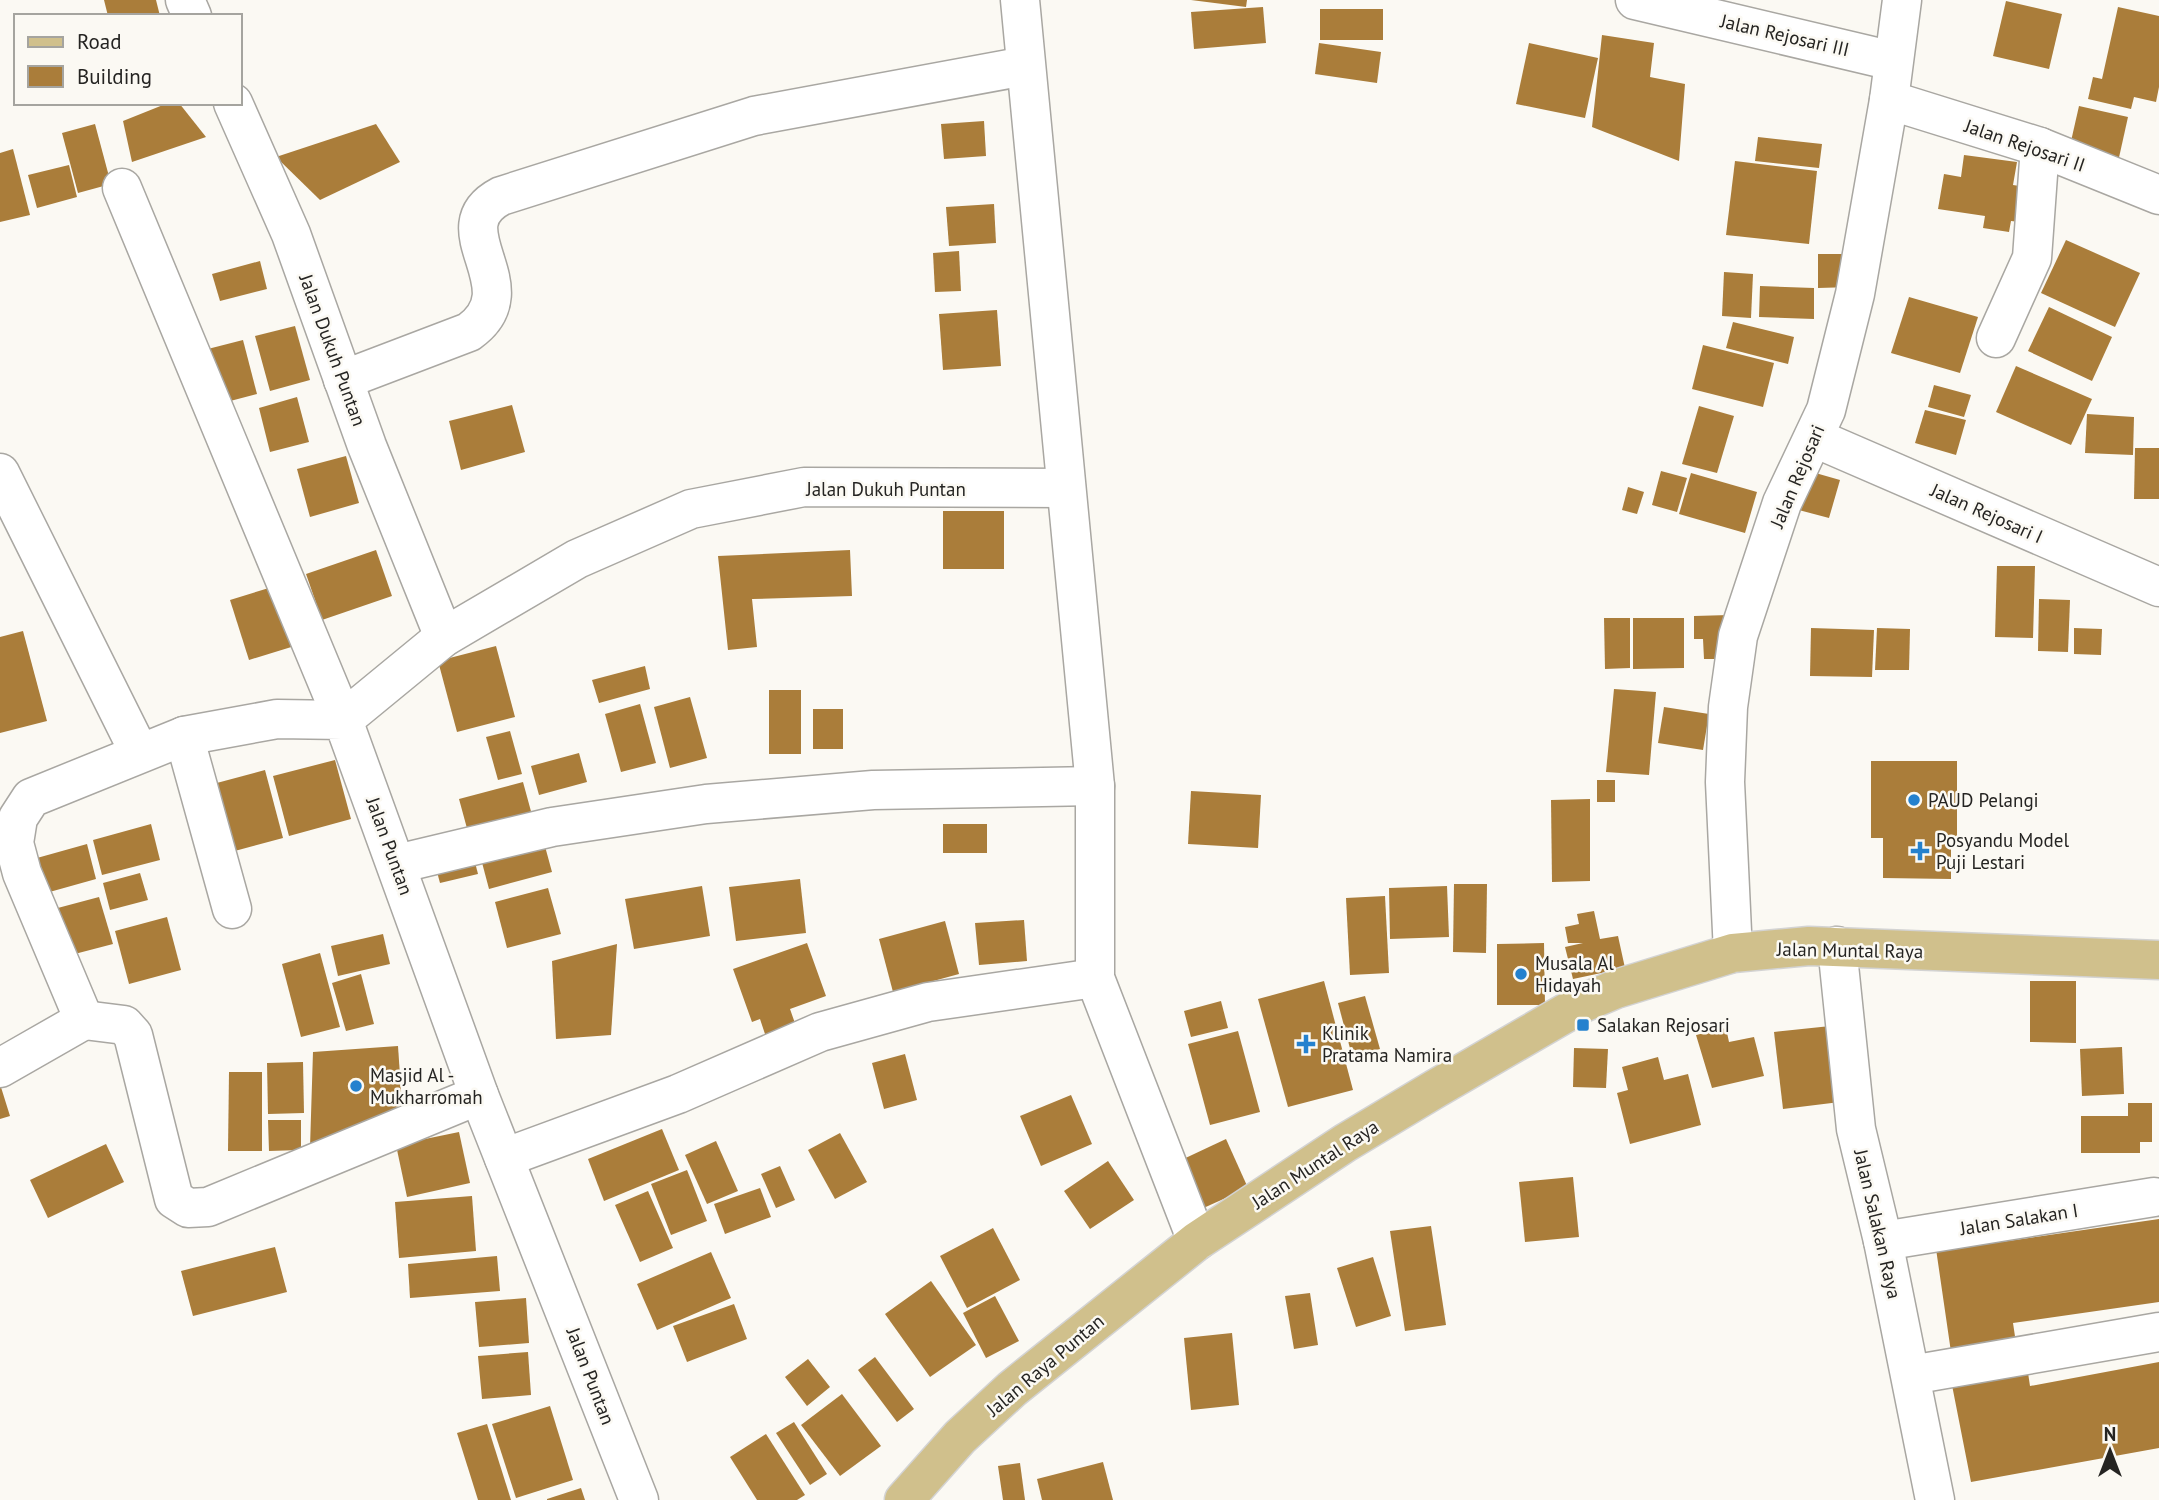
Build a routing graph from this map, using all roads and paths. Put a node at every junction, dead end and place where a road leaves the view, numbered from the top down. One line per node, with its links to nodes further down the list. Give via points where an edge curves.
1 (1020, 0): 5 (street)
2 (1635, 0): 4 (street, Jalan Rejosari III)
3 (1902, 0): 4 (street, Jalan Rejosari)
4 (1893, 61): 6 (street, Jalan Rejosari)
5 (1025, 66): 12 (street, via 754,116 501,196 488,203 478,225 492,295 484,322); 15 (street)
6 (1889, 100): 8 (street, Jalan Rejosari II); 13 (street, Jalan Rejosari, via 1855,294)
7 (234, 105): 12 (street, Jalan Dukuh Puntan, via 291,234)
8 (2040, 147): 10 (street, Jalan Rejosari II); 11 (street, via 2032,258)
9 (122, 188): 18 (street, Jalan Puntan)
10 (2159, 195)
11 (1996, 338)
12 (344, 380): 17 (street, Jalan Dukuh Puntan)
13 (1815, 438): 16 (street, Jalan Rejosari I); 25 (street, Jalan Rejosari, via 1782,503 1738,636 1728,707 1725,782)
14 (0, 473): 20 (street)
15 (1066, 488): 17 (street, Jalan Dukuh Puntan, via 804,487 691,509 577,559); 21 (street)
16 (2159, 587)
17 (444, 637): 18 (street, Jalan Dukuh Puntan)
18 (343, 720): 19 (street, via 277,719); 22 (street, Jalan Puntan)
19 (184, 736): 20 (street); 23 (street)
20 (139, 752): 28 (street, via 31,798 18,818 14,843 22,873)
21 (1095, 786): 22 (street, via 873,790 706,804 552,827); 27 (street)
22 (397, 864): 30 (street, Jalan Puntan)
23 (232, 909)
24 (1837, 946): 25 (main road, Jalan Muntal Raya); 26 (main road, Jalan Muntal Raya); 34 (street, Jalan Salakan Raya, via 1856,1129)
25 (1733, 953): 33 (main road, Jalan Muntal Raya, via 1583,1003 1345,1143)
26 (2159, 960)
27 (1095, 978): 31 (street, via 928,1002 820,1032 678,1094); 33 (street)
28 (84, 1020): 29 (street); 30 (street, via 124,1025 133,1035 174,1199 188,1208 208,1207)
29 (0, 1068)
30 (480, 1096): 31 (street, Jalan Puntan)
31 (504, 1158): 37 (street, Jalan Puntan)
32 (2154, 1197): 34 (street, Jalan Salakan I)
33 (1197, 1241): 38 (main road, Jalan Raya Puntan, via 1012,1389 960,1437)
34 (1883, 1241): 36 (street, Jalan Salakan Raya)
35 (2159, 1332): 36 (street)
36 (1911, 1375): 39 (street, Jalan Salakan Raya)
37 (639, 1500)
38 (904, 1500)
39 (1935, 1500)

